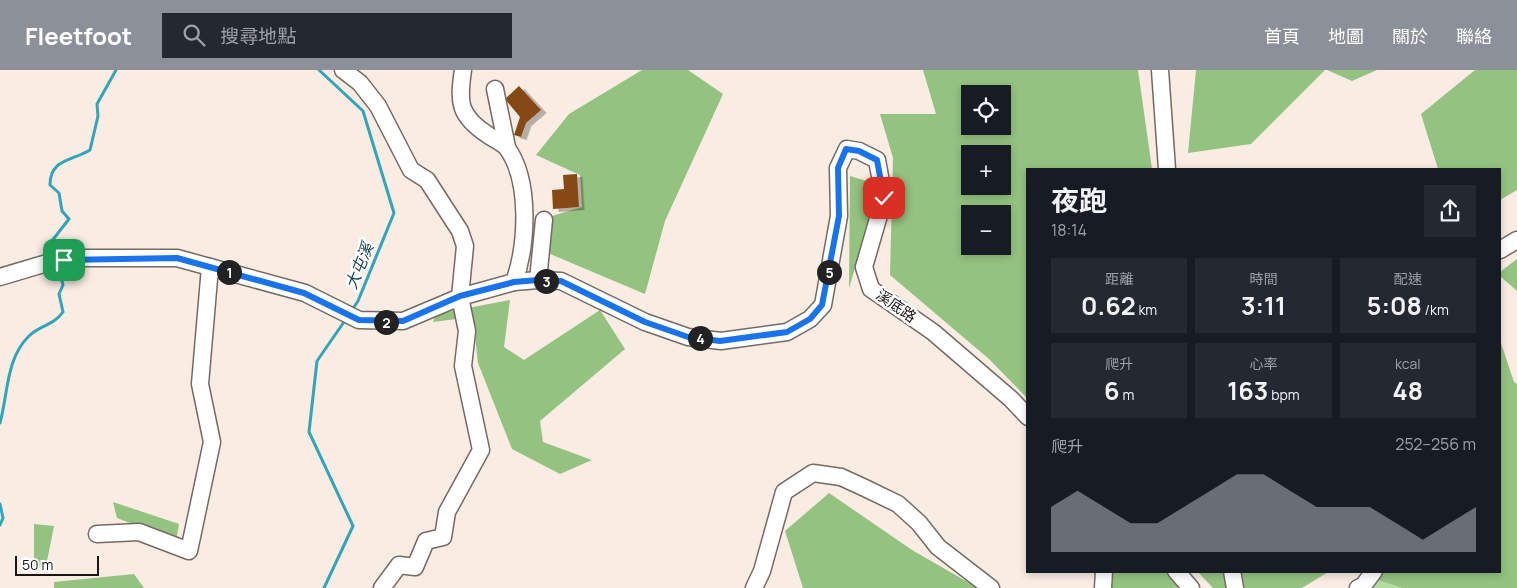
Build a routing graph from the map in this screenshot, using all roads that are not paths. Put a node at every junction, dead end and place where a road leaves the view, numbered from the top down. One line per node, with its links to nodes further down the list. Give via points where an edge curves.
1 (343, 70): 14 (street, via 360,83 378,106 410,170 427,180 460,231 465,246)
2 (463, 70): 5 (street, via 459,97 470,123)
3 (1160, 70): 6 (street)
4 (495, 89): 5 (street)
5 (507, 147): 13 (street, via 523,187 524,206 519,268)
6 (1167, 168)
7 (544, 220): 12 (street)
8 (1517, 240): 9 (street)
9 (1501, 249)
10 (210, 267): 11 (street, 溪底路, via 177,258 57,261); 14 (street, 溪底路, via 304,293 359,320 403,321); 16 (street, via 200,384 212,442 189,551 139,532)
11 (0, 277)
12 (538, 280): 13 (street, 溪底路); 15 (street, 溪底路, via 561,281 645,322 688,337 720,341 787,332 810,319 822,305 839,216 838,168 846,149 859,151 877,160 884,198 864,267 871,289 933,332)
13 (514, 282): 14 (street, 溪底路)
14 (460, 296): 21 (street, via 467,331 463,366 481,450 447,512 443,537 426,541 415,566 399,565)
15 (1026, 415)
16 (97, 534)
17 (1104, 573): 24 (street)
18 (1178, 573): 25 (street)
19 (1232, 573): 26 (street)
20 (1373, 573): 27 (street)
21 (382, 588)
22 (754, 588): 23 (street, via 762,571 784,492 813,473 841,477 898,504 938,547)
23 (991, 588)
24 (1103, 588)
25 (1191, 588)
26 (1235, 588)
27 (1358, 588)

